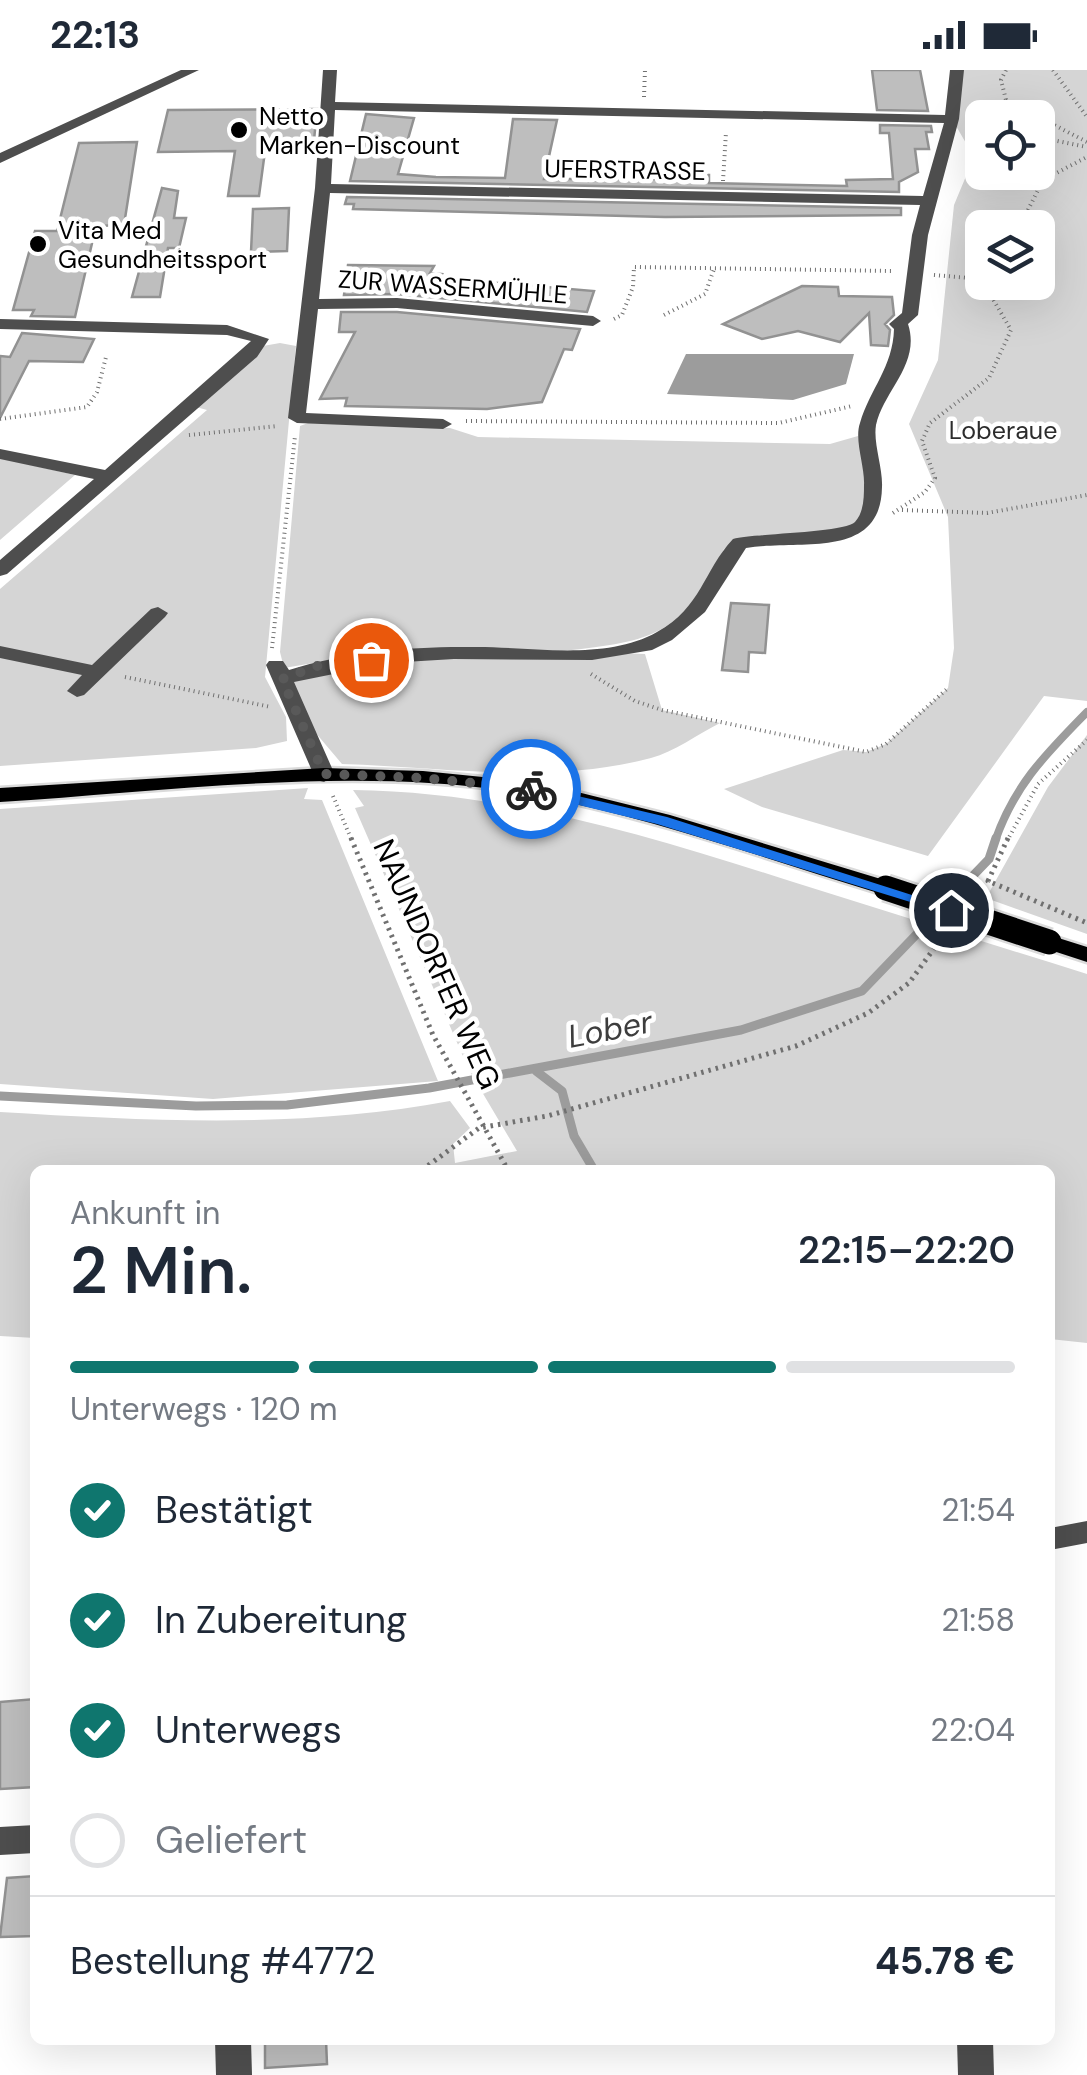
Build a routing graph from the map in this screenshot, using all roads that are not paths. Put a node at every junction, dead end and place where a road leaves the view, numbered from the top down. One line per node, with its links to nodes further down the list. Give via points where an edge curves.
1 (192, 70): 6 (street)
2 (330, 70): 4 (street)
3 (957, 70): 5 (street)
4 (326, 106): 5 (street); 7 (street)
5 (952, 119): 8 (street)
6 (0, 159)
7 (322, 188): 8 (street, UFERSTRASSE); 9 (street)
8 (927, 201): 20 (street, via 910,315 897,324 904,345 867,426 877,487 871,514 858,531 740,543 712,592 666,636 629,648 371,660 279,672)
9 (310, 304): 10 (street, ZUR WASSERMÜHLE, via 397,303); 12 (street, via 297,420)
10 (593, 321)
11 (0, 324): 14 (street, via 227,330 261,339)
12 (443, 424)
13 (0, 454): 14 (street)
14 (108, 476): 15 (street)
15 (0, 570)
16 (158, 613): 18 (street)
17 (0, 652): 18 (street)
18 (96, 672): 19 (street)
19 (76, 691)
20 (324, 774): 21 (main road); 22 (main road, bridge, via 541,790 662,820)
21 (0, 795)
22 (1087, 954)
23 (1087, 1532): 24 (street)
24 (1055, 1537)
25 (30, 1839): 26 (street)
26 (0, 1841)
27 (233, 2045): 29 (street)
28 (975, 2045): 30 (street)
29 (234, 2075)
30 (976, 2075)

